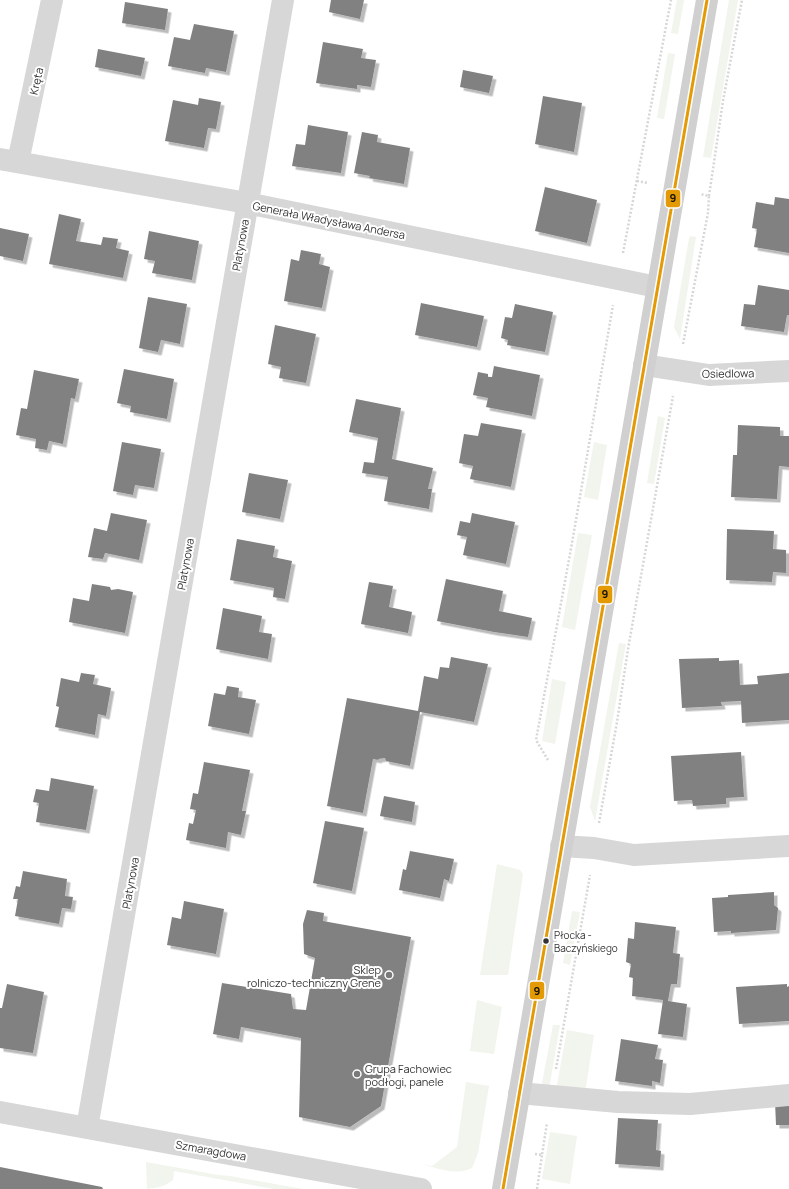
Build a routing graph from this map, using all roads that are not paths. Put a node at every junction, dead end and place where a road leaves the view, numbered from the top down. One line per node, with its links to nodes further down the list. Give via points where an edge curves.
1 (52, 0): 4 (street, Kręta)
2 (283, 0): 5 (street, Platynowa)
3 (707, 0): 6 (street)
4 (9, 161): 5 (street, Generała Władysława Andersa)
5 (247, 204): 6 (street, Generała Władysława Andersa); 14 (street, Platynowa)
6 (657, 287): 7 (street)
7 (644, 365): 8 (street, Osiedlowa, via 709,375); 9 (street)
8 (789, 371)
9 (561, 846): 10 (street, via 594,848 634,855); 11 (street)
10 (789, 846)
11 (519, 1093): 12 (street, via 618,1102 690,1104); 16 (street)
12 (789, 1095)
13 (0, 1112): 14 (street, Szmaragdowa)
14 (88, 1128): 15 (street, Szmaragdowa)
15 (421, 1189)
16 (503, 1189)

